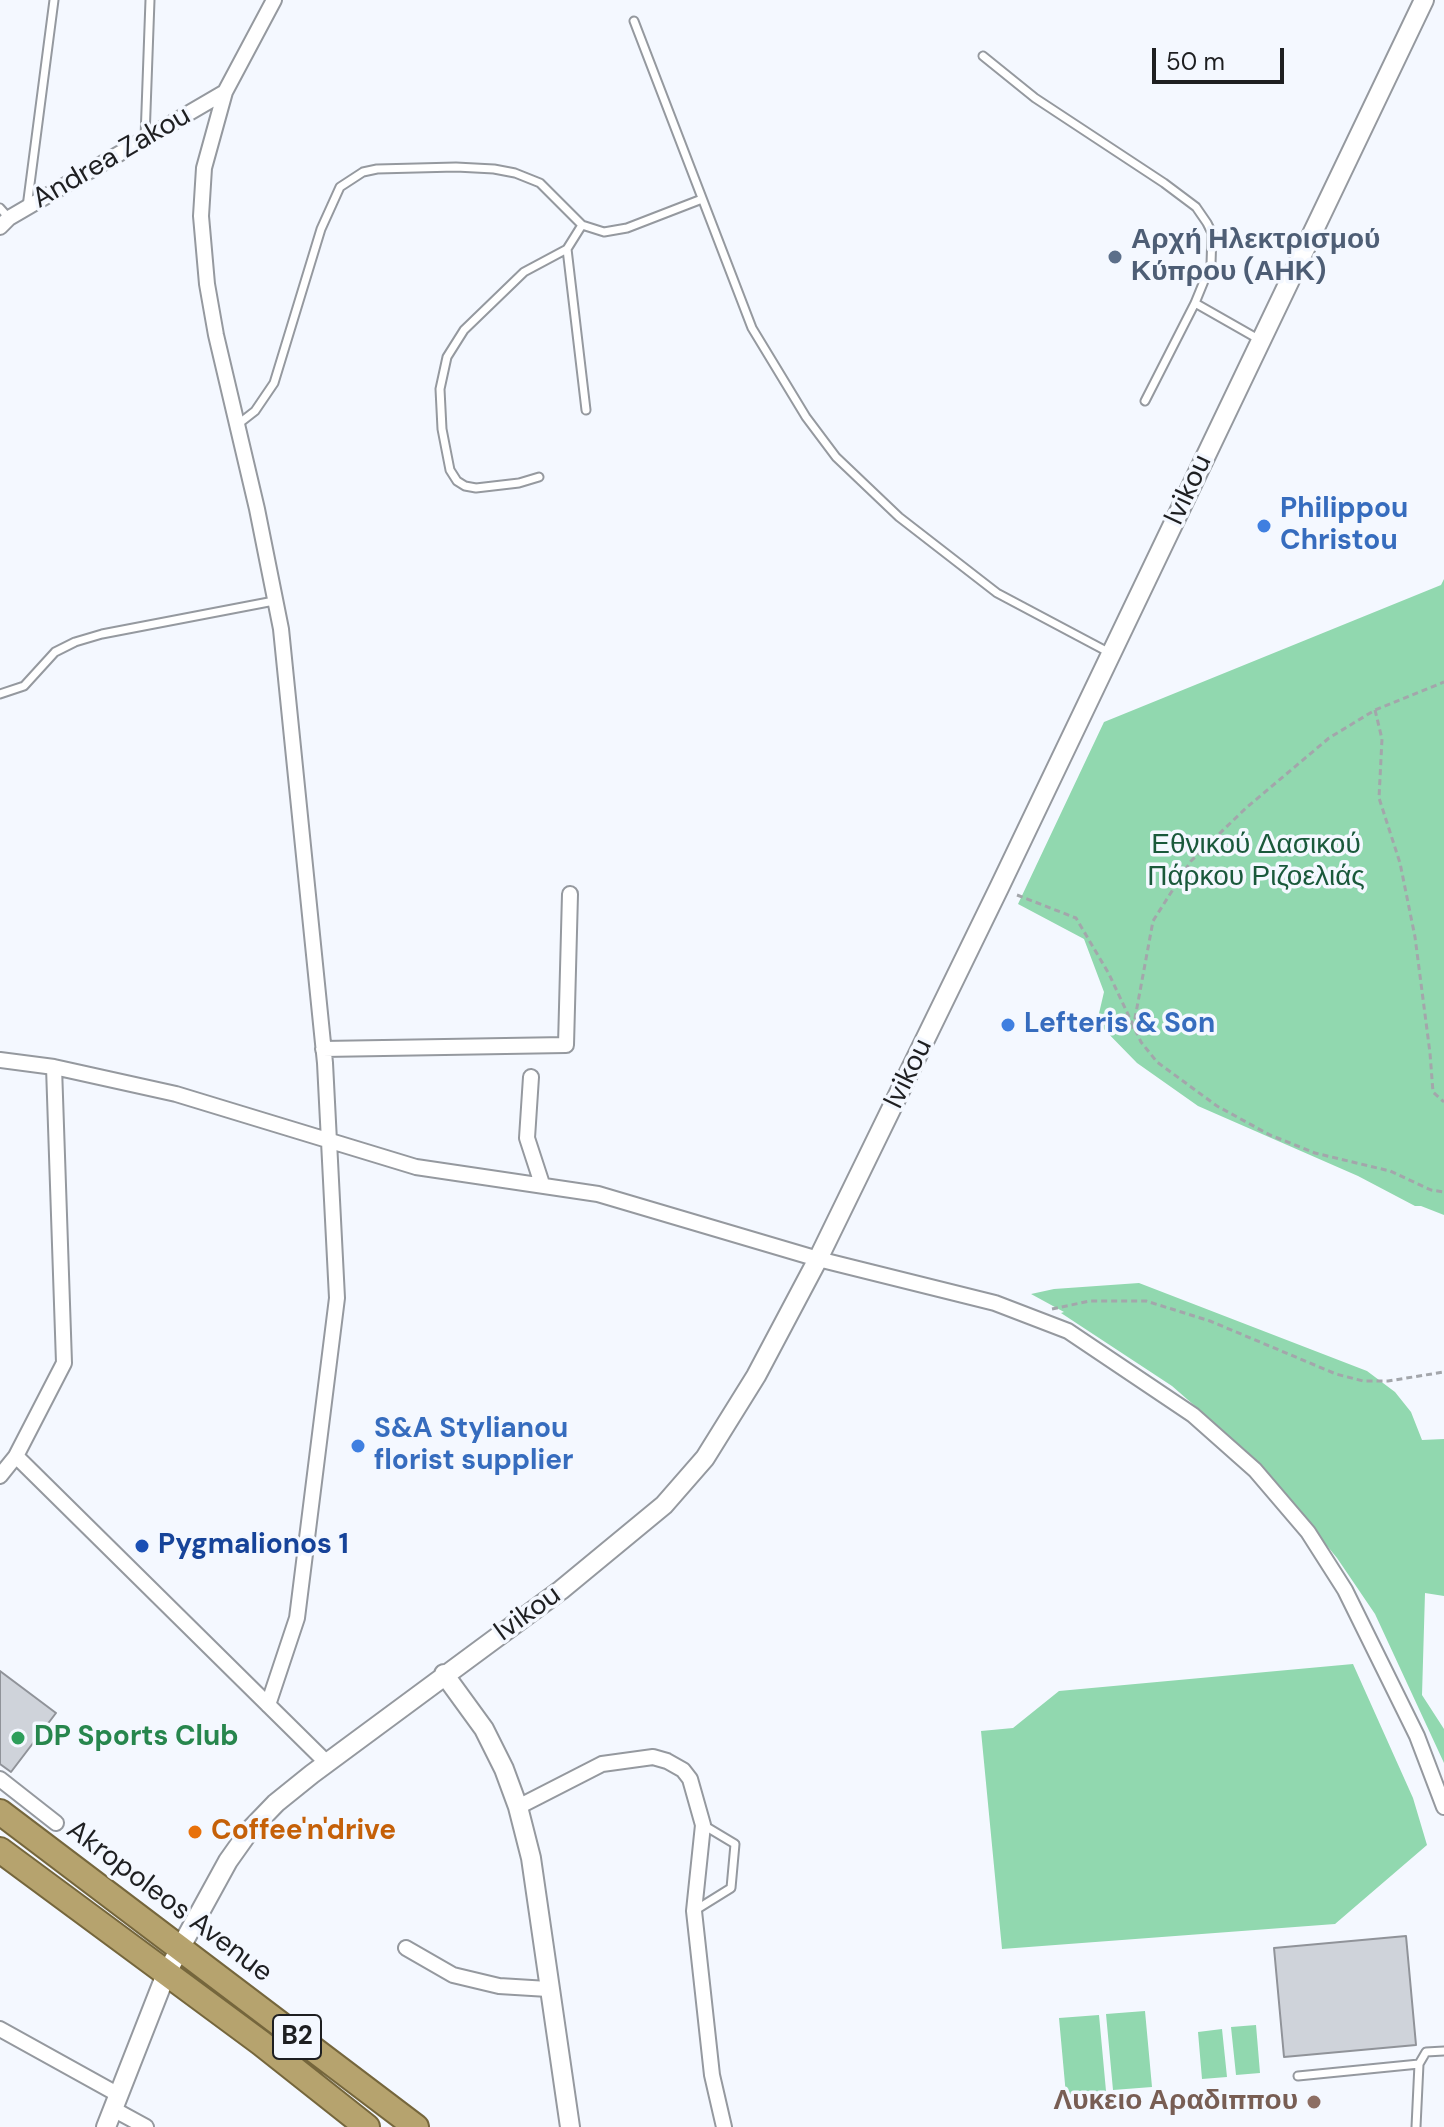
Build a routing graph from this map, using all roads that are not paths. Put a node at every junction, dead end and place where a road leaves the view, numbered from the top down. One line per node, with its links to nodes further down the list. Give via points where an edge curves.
1 (54, 0): 10 (lane)
2 (150, 0): 8 (lane)
3 (274, 0): 7 (street)
4 (1424, 0): 15 (street, Ivikou)
5 (634, 21): 9 (lane)
6 (983, 56): 14 (lane, via 1035,98 1196,207 1212,233 1213,248)
7 (225, 92): 8 (street, Andrea Zakou); 18 (street, via 204,168 201,216 207,284)
8 (145, 138): 10 (street, Andrea Zakou)
9 (702, 199): 12 (lane, via 627,228 604,232); 21 (lane, via 752,328 836,457 899,517 997,593)
10 (27, 207): 11 (street, Andrea Zakou)
11 (3, 218)
12 (582, 225): 13 (lane); 18 (lane, via 540,183 515,173 456,167 377,169 351,178 340,187 321,229 274,383 255,411)
13 (567, 249): 17 (lane); 19 (lane, via 524,272 464,330 447,357 440,389 442,429 457,481 476,488)
14 (1195, 303): 15 (lane); 16 (lane)
15 (1260, 340): 21 (street, Ivikou)
16 (1145, 401)
17 (586, 410)
18 (237, 425): 20 (street)
19 (539, 477)
20 (276, 600): 22 (lane, via 75,642 55,652 24,686); 24 (street)
21 (1112, 654): 30 (street, Ivikou)
22 (0, 694)
23 (570, 894): 24 (street, via 566,1045)
24 (323, 1049): 28 (street)
25 (0, 1060): 26 (street)
26 (54, 1067): 28 (street, via 176,1094); 31 (street, via 64,1363)
27 (531, 1077): 29 (street, via 527,1138)
28 (329, 1142): 29 (street, via 416,1167); 34 (street, via 337,1298 297,1618)
29 (542, 1184): 30 (street, via 598,1194)
30 (818, 1259): 33 (street, Ivikou, via 705,1458 664,1505 561,1590); 38 (street, via 995,1303 1068,1331 1193,1415 1255,1470 1308,1532 1345,1590 1417,1736)
31 (16, 1456): 32 (street); 34 (street)
32 (0, 1476)
33 (444, 1674): 35 (street, Ivikou); 37 (street, via 484,1729)
34 (268, 1705): 35 (street)
35 (327, 1763): 44 (street, Ivikou, via 250,1830)
36 (0, 1779): 40 (street)
37 (518, 1807): 41 (street, via 602,1764 653,1757 683,1770 690,1779); 47 (street, via 531,1858)
38 (1444, 1807)
39 (0, 1812): 44 (highway, Akropoleos Avenue / B2)
40 (56, 1823)
41 (703, 1825): 43 (street); 43 (lane, via 735,1844 731,1888)
42 (0, 1850): 46 (highway, Akropoleos Avenue / B2)
43 (694, 1911): 58 (street, via 712,2075)
44 (179, 1947): 46 (street, Ivikou); 56 (highway, Akropoleos Avenue / B2)
45 (406, 1948): 47 (street, via 453,1975 499,1986)
46 (166, 1974): 52 (street, Ivikou); 55 (highway, Akropoleos Avenue / B2)
47 (548, 1989): 57 (street)
48 (0, 2029): 52 (street)
49 (1444, 2051): 50 (lane, via 1426,2052)
50 (1419, 2064): 51 (lane); 59 (lane)
51 (1298, 2076)
52 (116, 2102): 53 (street, Ivikou); 54 (street)
53 (106, 2127)
54 (146, 2127)
55 (367, 2127)
56 (416, 2127)
57 (570, 2127)
58 (724, 2127)
59 (1416, 2127)

